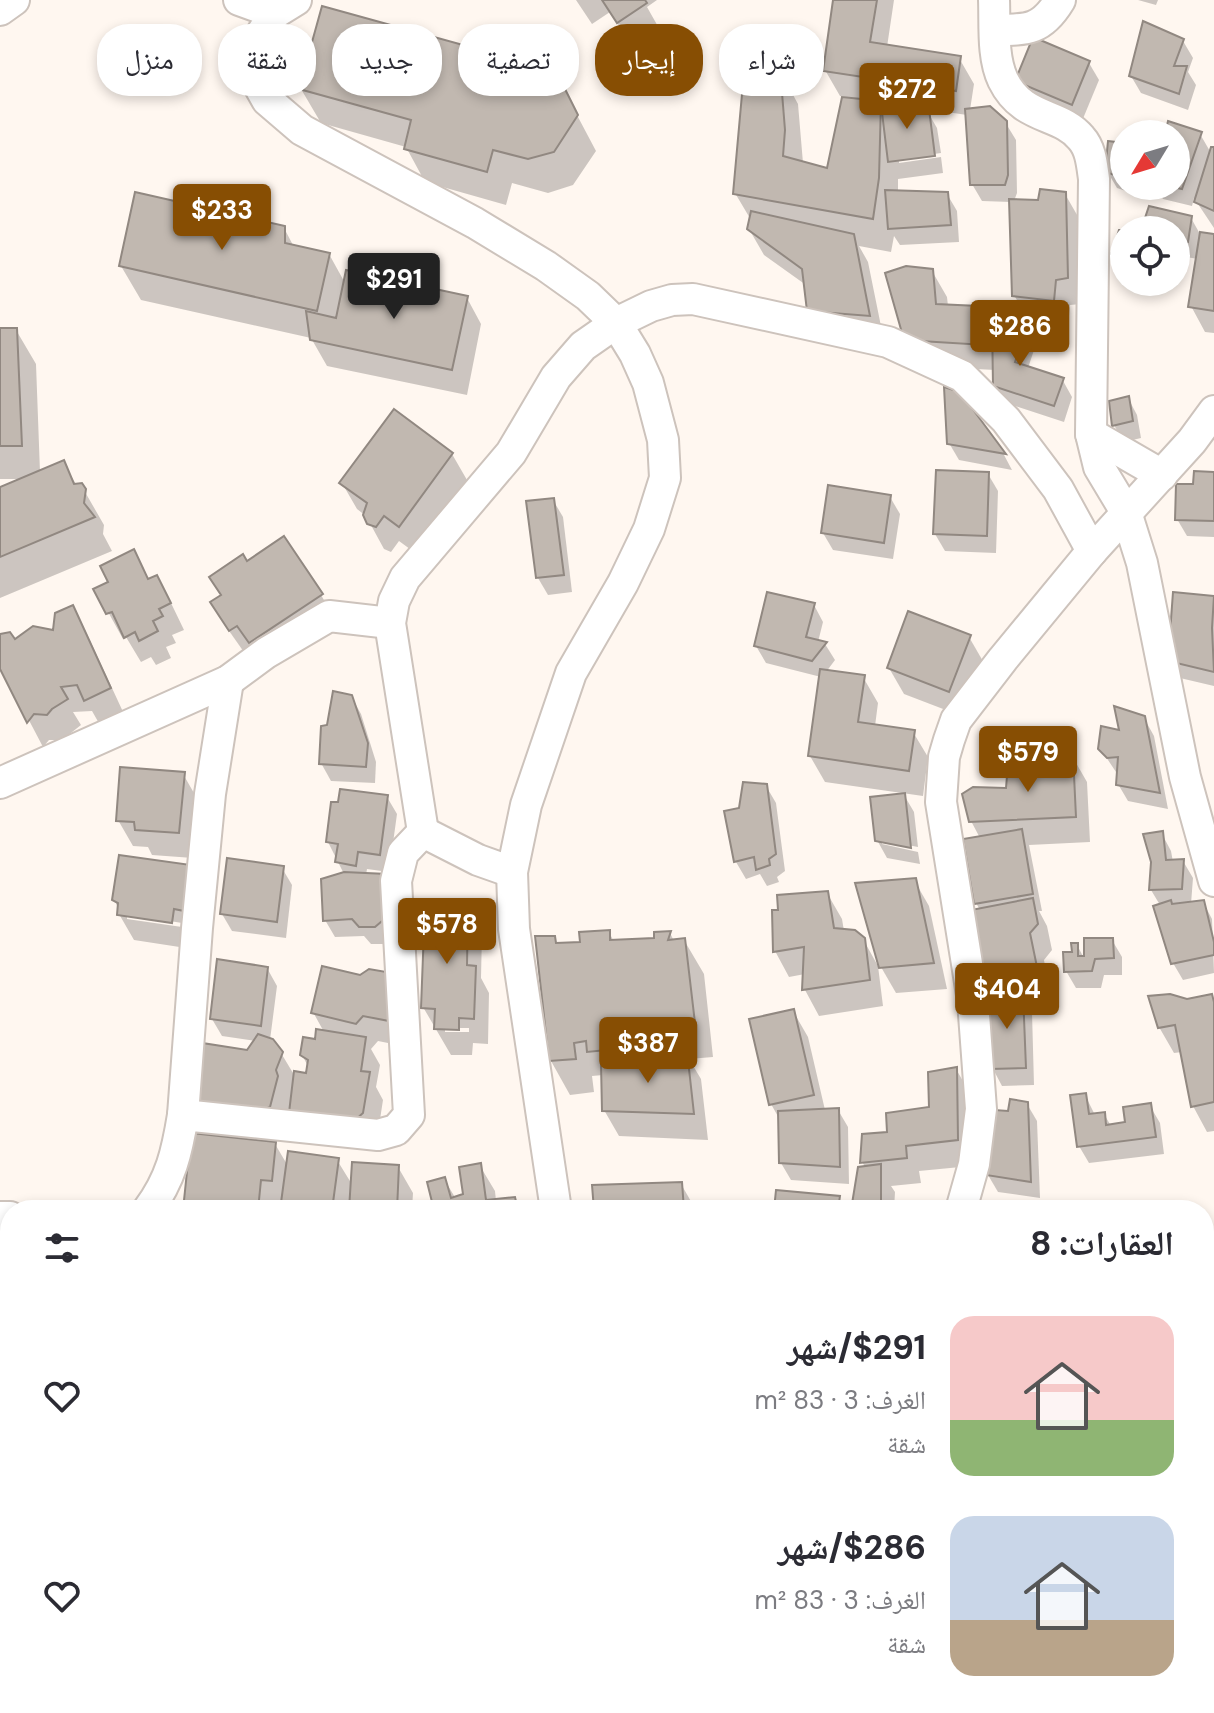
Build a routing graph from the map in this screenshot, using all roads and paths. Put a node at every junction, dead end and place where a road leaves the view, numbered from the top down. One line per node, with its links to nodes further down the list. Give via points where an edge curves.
1 (14, 0): 5 (street)
2 (239, 0): 4 (street)
3 (1060, 0): 6 (street, via 1042,23 1030,29)
4 (286, 7): 7 (street, via 260,36 254,60 258,84 279,113 546,266)
5 (0, 10)
6 (994, 15): 9 (street, via 998,67 1013,96 1079,135 1091,156)
7 (616, 323): 12 (street, via 651,306 693,299 888,342 937,363 962,376 1006,420 1058,489); 13 (street, via 567,362 511,453 405,578); 17 (street, via 648,383 663,440 665,478 649,529 623,583 571,673 526,805)
8 (1214, 411): 10 (street)
9 (1091, 434): 10 (street); 11 (street, via 1099,467)
10 (1162, 475): 11 (street)
11 (1126, 512): 12 (street); 18 (street, via 1142,563 1185,777)
12 (1092, 551): 22 (street, via 956,720 944,757 941,802 973,1001 981,1109)
13 (390, 623): 14 (street, via 329,616); 16 (street)
14 (228, 681): 15 (street); 19 (street, via 209,809)
15 (0, 783)
16 (423, 832): 17 (street); 19 (street, via 403,853 396,881 409,1115 396,1130 378,1135)
17 (512, 872): 21 (street, via 514,929)
18 (1214, 881)
19 (183, 1115): 20 (street, via 178,1147)
20 (155, 1200)
21 (555, 1200)
22 (964, 1200)

